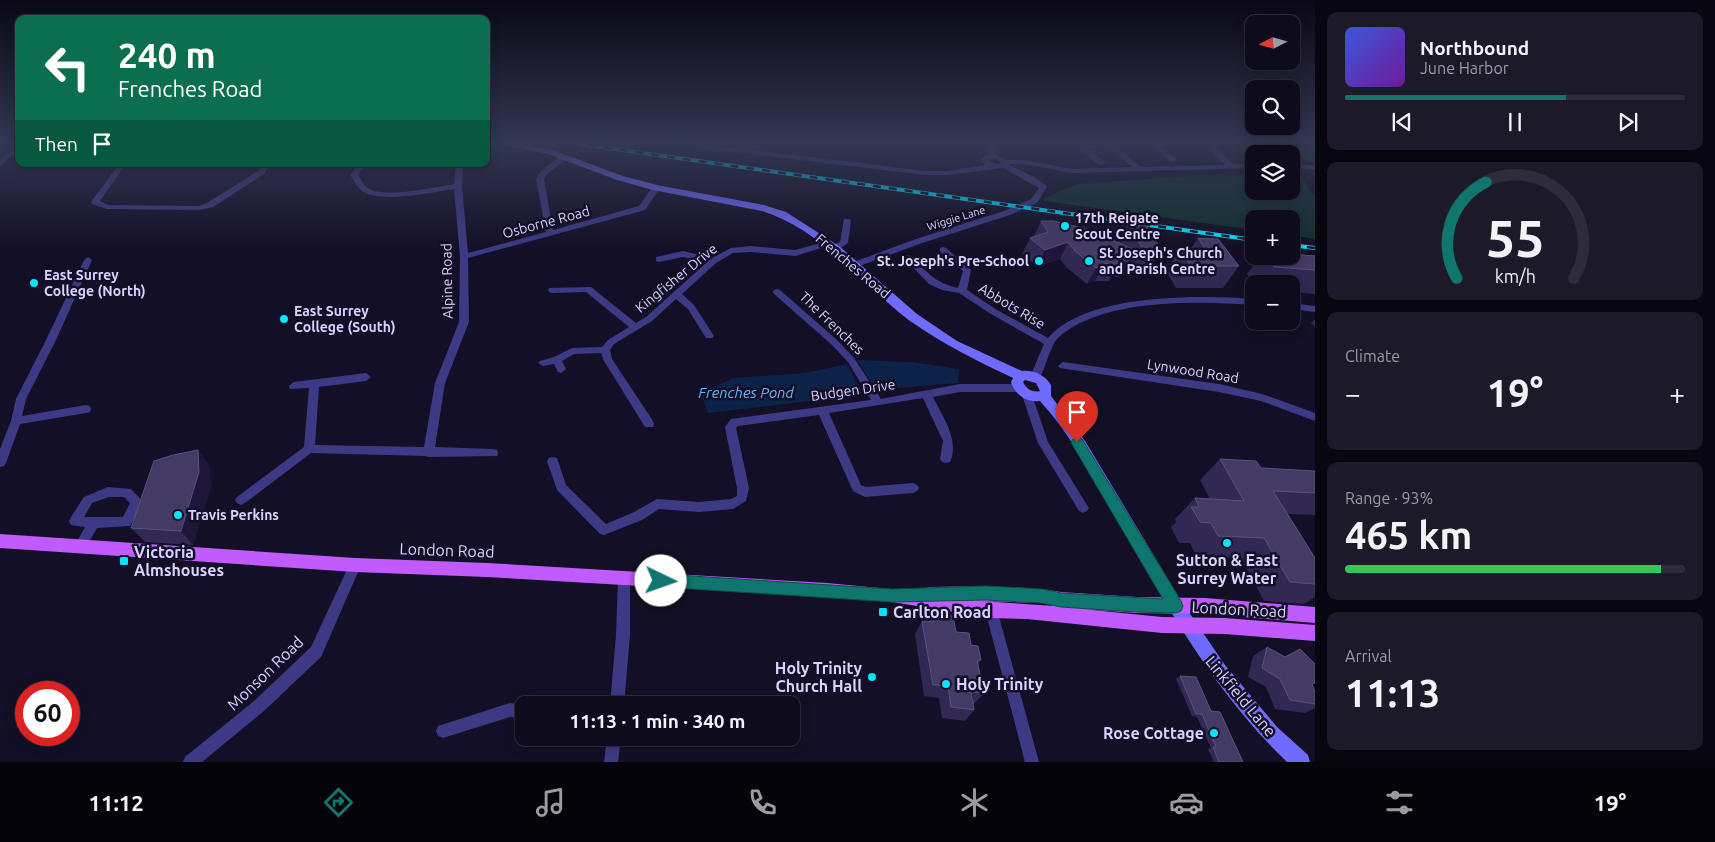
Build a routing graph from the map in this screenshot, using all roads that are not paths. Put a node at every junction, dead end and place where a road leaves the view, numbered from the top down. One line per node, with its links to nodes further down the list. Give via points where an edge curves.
1 (112, 179): 2 (street, via 95,202 107,207 187,210 210,206)
2 (251, 179)
3 (357, 179): 8 (street, via 365,189 393,194)
4 (459, 179): 8 (street, Alpine Road)
5 (540, 179): 11 (street)
6 (622, 179): 9 (street, Frenches Road)
7 (1030, 179): 19 (street, Wiggie Lane, via 1043,187 1034,201 987,221)
8 (458, 186): 14 (street, Alpine Road)
9 (656, 188): 11 (street, Osborne Road, via 642,208); 12 (street, Frenches Road, via 784,214)
10 (847, 221): 12 (street)
11 (550, 234): 14 (street, Osborne Road)
12 (835, 245): 18 (street, Kingfisher Drive, via 795,253 740,249); 19 (street, Frenches Road)
13 (943, 250): 21 (street, Abbots Rise, via 967,270)
14 (464, 257): 47 (street, Alpine Road, via 464,322 440,383)
15 (908, 258): 21 (street, Abbots Rise, via 932,282)
16 (659, 259): 18 (street, via 683,254)
17 (88, 260): 44 (street, via 21,399)
18 (714, 261): 23 (street, Kingfisher Drive)
19 (854, 265): 37 (street, Frenches Road, via 913,317)
20 (552, 290): 27 (street, via 588,289)
21 (962, 291): 29 (street, Abbots Rise)
22 (777, 292): 40 (street, The Frenches, via 851,360)
23 (677, 294): 27 (street, Kingfisher Drive); 28 (street, via 692,307)
24 (1245, 301): 29 (street, via 1180,300 1130,306 1085,318 1061,330)
25 (1300, 308): 26 (street)
26 (1315, 310)
27 (635, 327): 30 (street, Kingfisher Drive, via 611,342)
28 (709, 336)
29 (1049, 343): 34 (street)
30 (605, 350): 31 (street, via 572,351 559,364); 45 (street, via 607,359)
31 (543, 363)
32 (1063, 366): 43 (street, Lynwood Road, via 1219,388 1262,398)
33 (366, 377): 35 (street)
34 (1035, 377): 37 (street); 39 (street, via 1046,384)
35 (314, 384): 36 (street); 46 (street)
36 (294, 386)
37 (1022, 386): 38 (street, Budgen Drive, via 960,388); 39 (street, via 1037,397); 54 (street, via 1043,443)
38 (926, 394): 40 (street, Budgen Drive); 49 (street, via 948,440)
39 (1043, 396): 62 (street, via 1085,454)
40 (878, 403): 42 (street, Budgen Drive)
41 (86, 409): 44 (street)
42 (822, 410): 50 (street, Budgen Drive, via 732,424 744,494 738,502 699,507 657,504 604,530 560,487); 52 (street, via 857,488 865,492)
43 (1315, 417)
44 (16, 421): 51 (street)
45 (650, 424)
46 (309, 449): 47 (street); 53 (street)
47 (429, 453): 48 (street)
48 (493, 453)
49 (946, 459)
50 (553, 461)
51 (0, 463)
52 (913, 488)
53 (241, 500)
54 (1083, 508)
55 (94, 523): 55 (street, via 75,521 88,500 108,492 127,492 137,502 126,522); 57 (street)
56 (0, 541): 57 (main road, London Road)
57 (81, 546): 58 (main road, London Road)
58 (354, 565): 59 (main road, London Road); 71 (street, Monson Road, via 316,652 260,706)
59 (624, 578): 61 (main road, London Road); 67 (street, via 624,635)
60 (986, 593): 61 (main road, London Road); 62 (main road, London Road); 63 (street)
61 (892, 596): 63 (main road, London Road)
62 (1176, 606): 64 (main road, London Road); 65 (street)
63 (991, 610): 65 (main road, London Road); 73 (street)
64 (1315, 615)
65 (1186, 625): 66 (main road, London Road); 74 (street, Linkfield Lane, via 1240,700)
66 (1315, 633)
67 (618, 696)
68 (515, 710): 69 (street)
69 (443, 731)
70 (613, 746): 72 (street)
71 (190, 762)
72 (611, 762)
73 (1032, 762)
74 (1301, 762)

